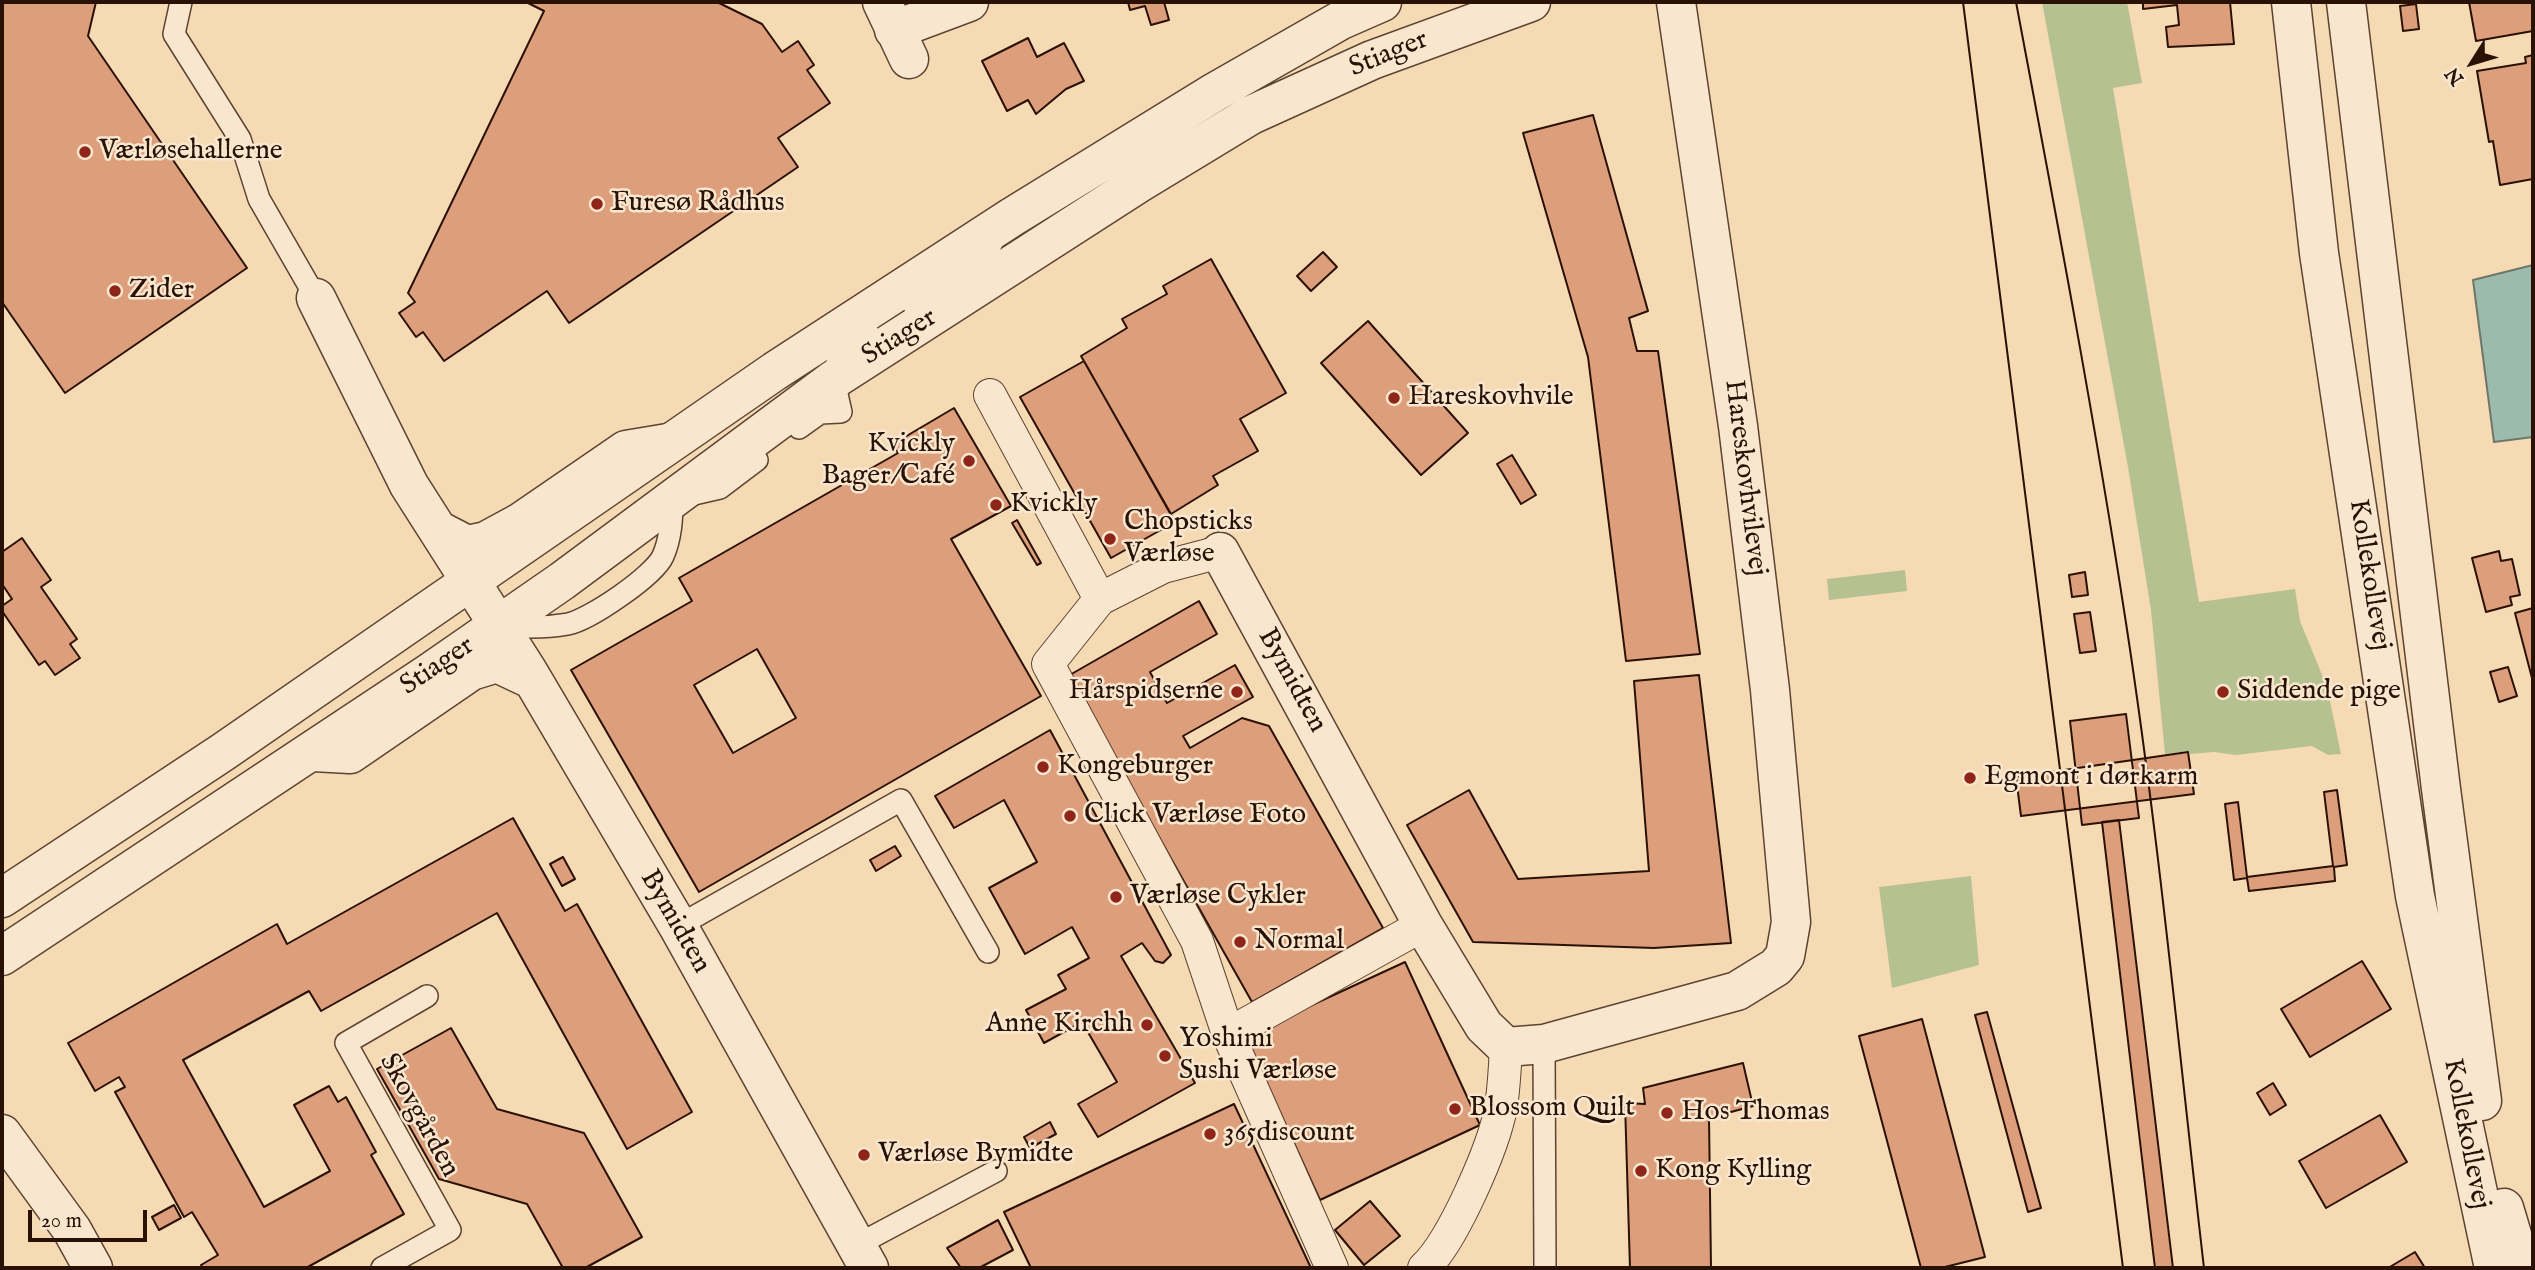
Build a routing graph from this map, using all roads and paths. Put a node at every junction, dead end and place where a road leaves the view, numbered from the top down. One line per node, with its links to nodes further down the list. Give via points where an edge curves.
1 (181, 2): 10 (lane, via 174,34 240,139 259,199)
2 (970, 2): 8 (street)
3 (1381, 2): 9 (street, Stiager, via 1226,86)
4 (1531, 2): 12 (street, Stiager, via 1372,60 1251,115 1139,183)
5 (1676, 2): 28 (street, Hareskovhvilevej, via 1738,426 1766,655 1791,922 1784,956 1760,980 1737,991)
6 (2291, 2): 38 (street, Kollekollevej, via 2319,253 2415,896)
7 (2346, 2): 39 (street, Kollekollevej, via 2481,1092 2493,1163)
8 (895, 30)
9 (1012, 217): 12 (lane, via 974,265 845,348 835,363); 13 (street, Stiager)
10 (316, 298): 14 (street, via 409,485)
11 (990, 395): 17 (street)
12 (837, 396): 18 (street, Stiager, via 672,499)
13 (668, 443): 14 (street, Stiager, via 626,450 486,541 467,545); 16 (street, Stiager)
14 (440, 531): 16 (street)
15 (1220, 552): 17 (street, Bymidten, via 1163,567); 22 (street, Bymidten)
16 (470, 580): 18 (street, Bymidten); 21 (street, Stiager)
17 (1100, 599): 27 (street, Bymidten, via 1048,664 1198,941)
18 (499, 625): 19 (street, Bymidten); 20 (street, Stiager)
19 (533, 680): 20 (street, Stiager, via 497,663 471,671 350,754); 23 (street, Bymidten)
20 (313, 752): 25 (street, Stiager)
21 (2, 898)
22 (1423, 925): 27 (street); 29 (street, Bymidten, via 1484,1026)
23 (678, 926): 24 (lane, via 901,800); 32 (street, Bymidten)
24 (988, 952)
25 (2, 956)
26 (428, 996): 34 (lane, Skovgården, via 346,1043 450,1230)
27 (1228, 1034): 35 (street, Bymidten)
28 (1544, 1044): 29 (street); 37 (lane)
29 (1506, 1047): 36 (street, via 1500,1109 1479,1171 1461,1211)
30 (2, 1134): 33 (street, via 72,1230)
31 (996, 1171): 32 (lane)
32 (863, 1257)
33 (93, 1268)
34 (382, 1268)
35 (1332, 1268)
36 (1424, 1268)
37 (1545, 1268)
38 (2494, 1268)
39 (2522, 1268)

